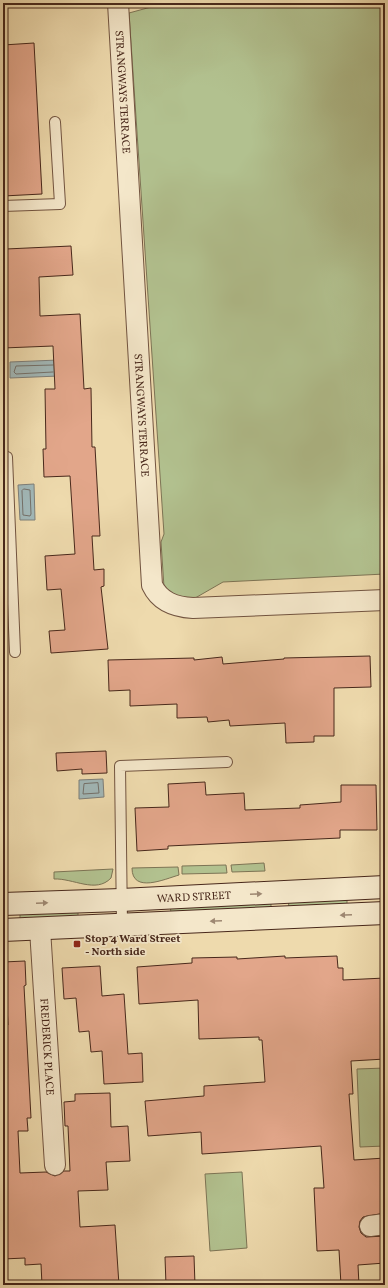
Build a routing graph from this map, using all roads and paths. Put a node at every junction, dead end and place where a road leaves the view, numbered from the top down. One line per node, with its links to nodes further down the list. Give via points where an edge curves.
1 (118, 3): 6 (street, STRANGWAYS TERRACE, via 152,585 163,600 192,608)
2 (55, 122): 3 (lane, via 60,204)
3 (3, 206)
4 (7, 457): 5 (lane)
5 (7, 555): 7 (lane)
6 (385, 600)
7 (16, 652)
8 (227, 762): 10 (lane, via 120,766)
9 (385, 887): 10 (street, WARD STREET, one-way to 9)
10 (121, 900): 11 (street, WARD STREET, one-way to 10); 13 (lane)
11 (3, 904)
12 (385, 914): 13 (street, one-way to 13)
13 (122, 926): 14 (street)
14 (40, 929): 15 (street); 16 (street, FREDERICK PLACE)
15 (3, 930)
16 (55, 1165)

